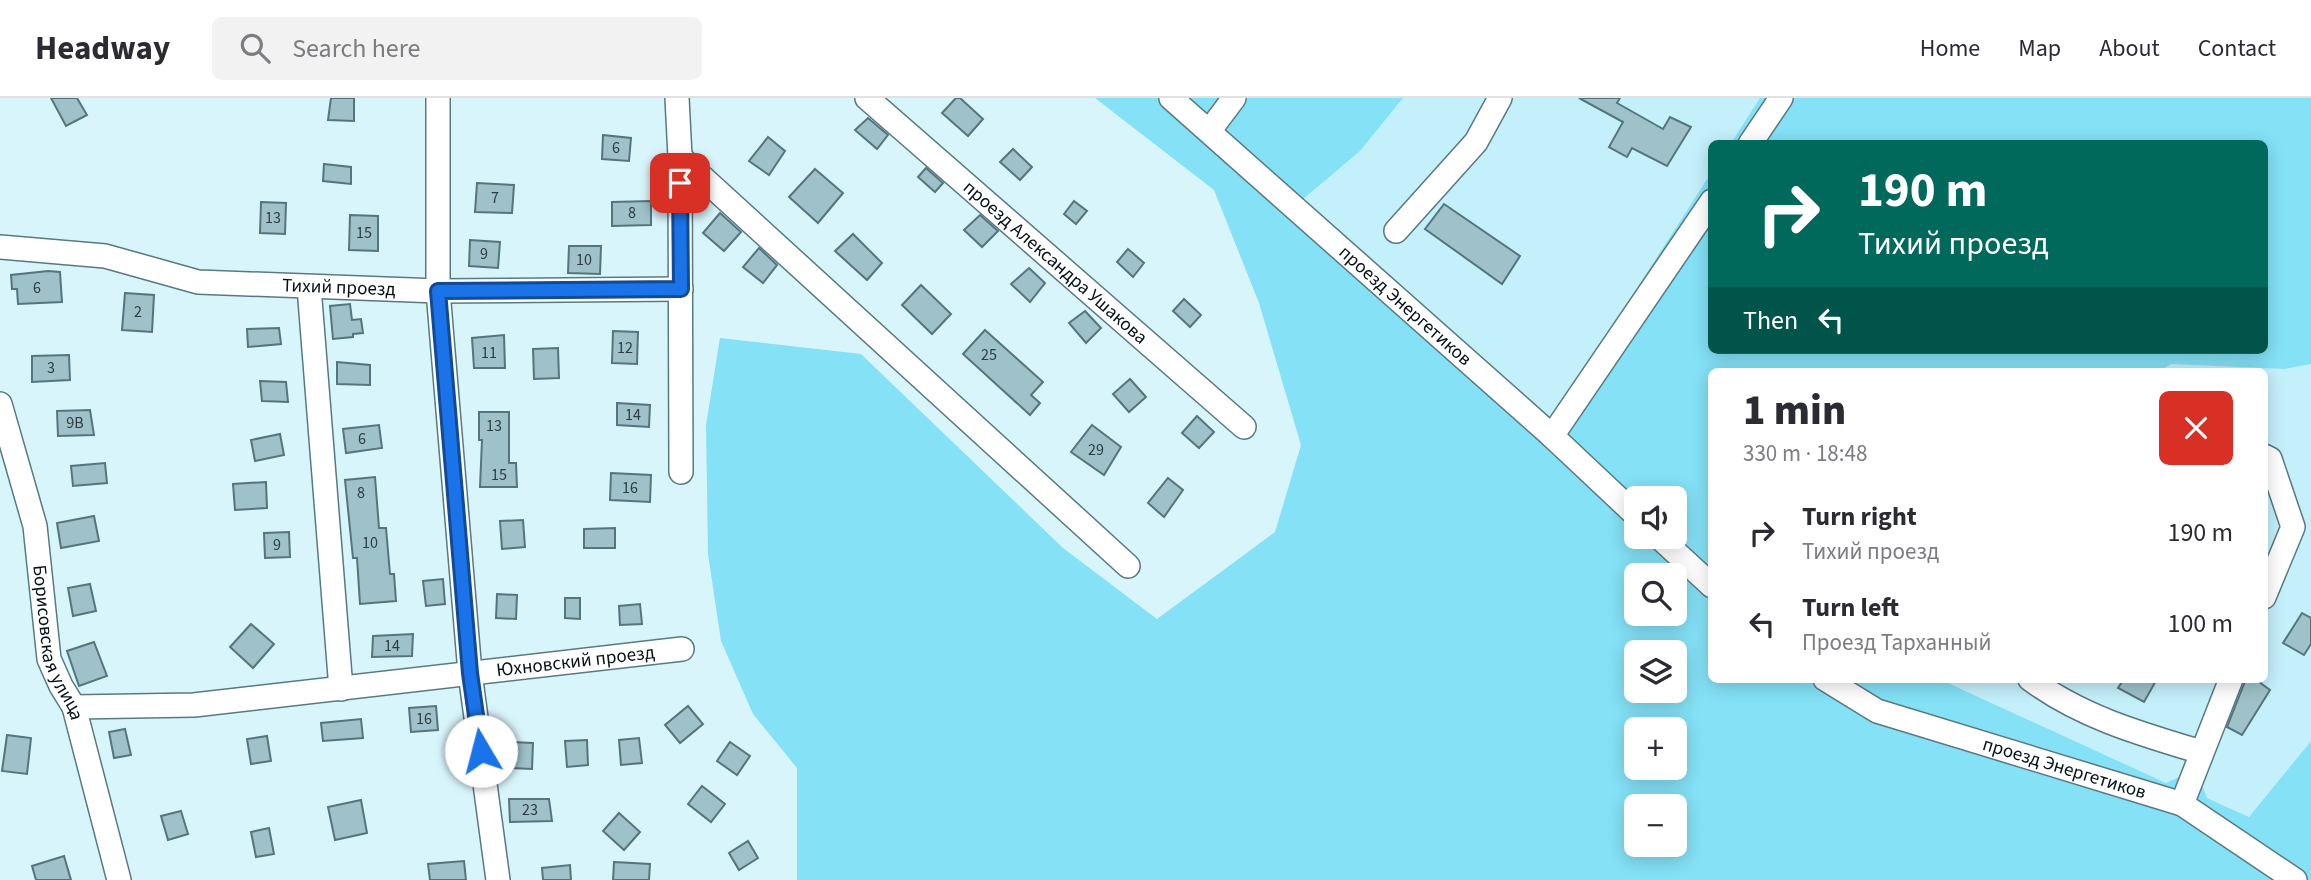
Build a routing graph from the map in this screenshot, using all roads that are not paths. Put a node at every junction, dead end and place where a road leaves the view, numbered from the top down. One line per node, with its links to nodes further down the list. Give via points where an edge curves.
1 (438, 98): 16 (street)
2 (677, 98): 10 (street)
3 (867, 98): 18 (street, проезд Александра Ушакова)
4 (1171, 98): 8 (street, проезд Энергетиков)
5 (1234, 98): 8 (street)
6 (1500, 98): 12 (street, via 1476,142)
7 (1781, 98): 9 (street)
8 (1210, 130): 19 (street, проезд Энергетиков)
9 (1753, 140)
10 (680, 156): 15 (street); 24 (street)
11 (1708, 207): 19 (street)
12 (1396, 231)
13 (0, 247): 14 (street, Тихий проезд, via 105,256 198,282)
14 (309, 287): 16 (street, Тихий проезд); 32 (street)
15 (681, 289): 16 (street, Тихий проезд); 21 (street)
16 (438, 291): 28 (street)
17 (0, 404): 33 (street, Борисовская улица, via 35,526 49,659)
18 (1244, 427)
19 (1552, 436): 22 (street, проезд Энергетиков)
20 (2268, 457): 26 (street, via 2293,527)
21 (681, 472)
22 (1624, 504)
23 (1672, 549): 25 (street)
24 (1128, 566)
25 (1708, 582)
26 (2268, 587)
27 (682, 649): 28 (street, Юхновский проезд)
28 (470, 673): 32 (street, Юхновский проезд); 37 (street)
29 (1832, 683): 35 (street, проезд Энергетиков, via 1877,711)
30 (2035, 683): 34 (street, via 2055,698 2125,729)
31 (2229, 683): 34 (street)
32 (341, 689): 33 (street, Юхновский проезд, via 194,705)
33 (74, 707): 36 (street, Борисовская улица)
34 (2202, 752): 35 (street)
35 (2182, 804): 38 (street, проезд Энергетиков)
36 (119, 880)
37 (498, 880)
38 (2295, 880)

